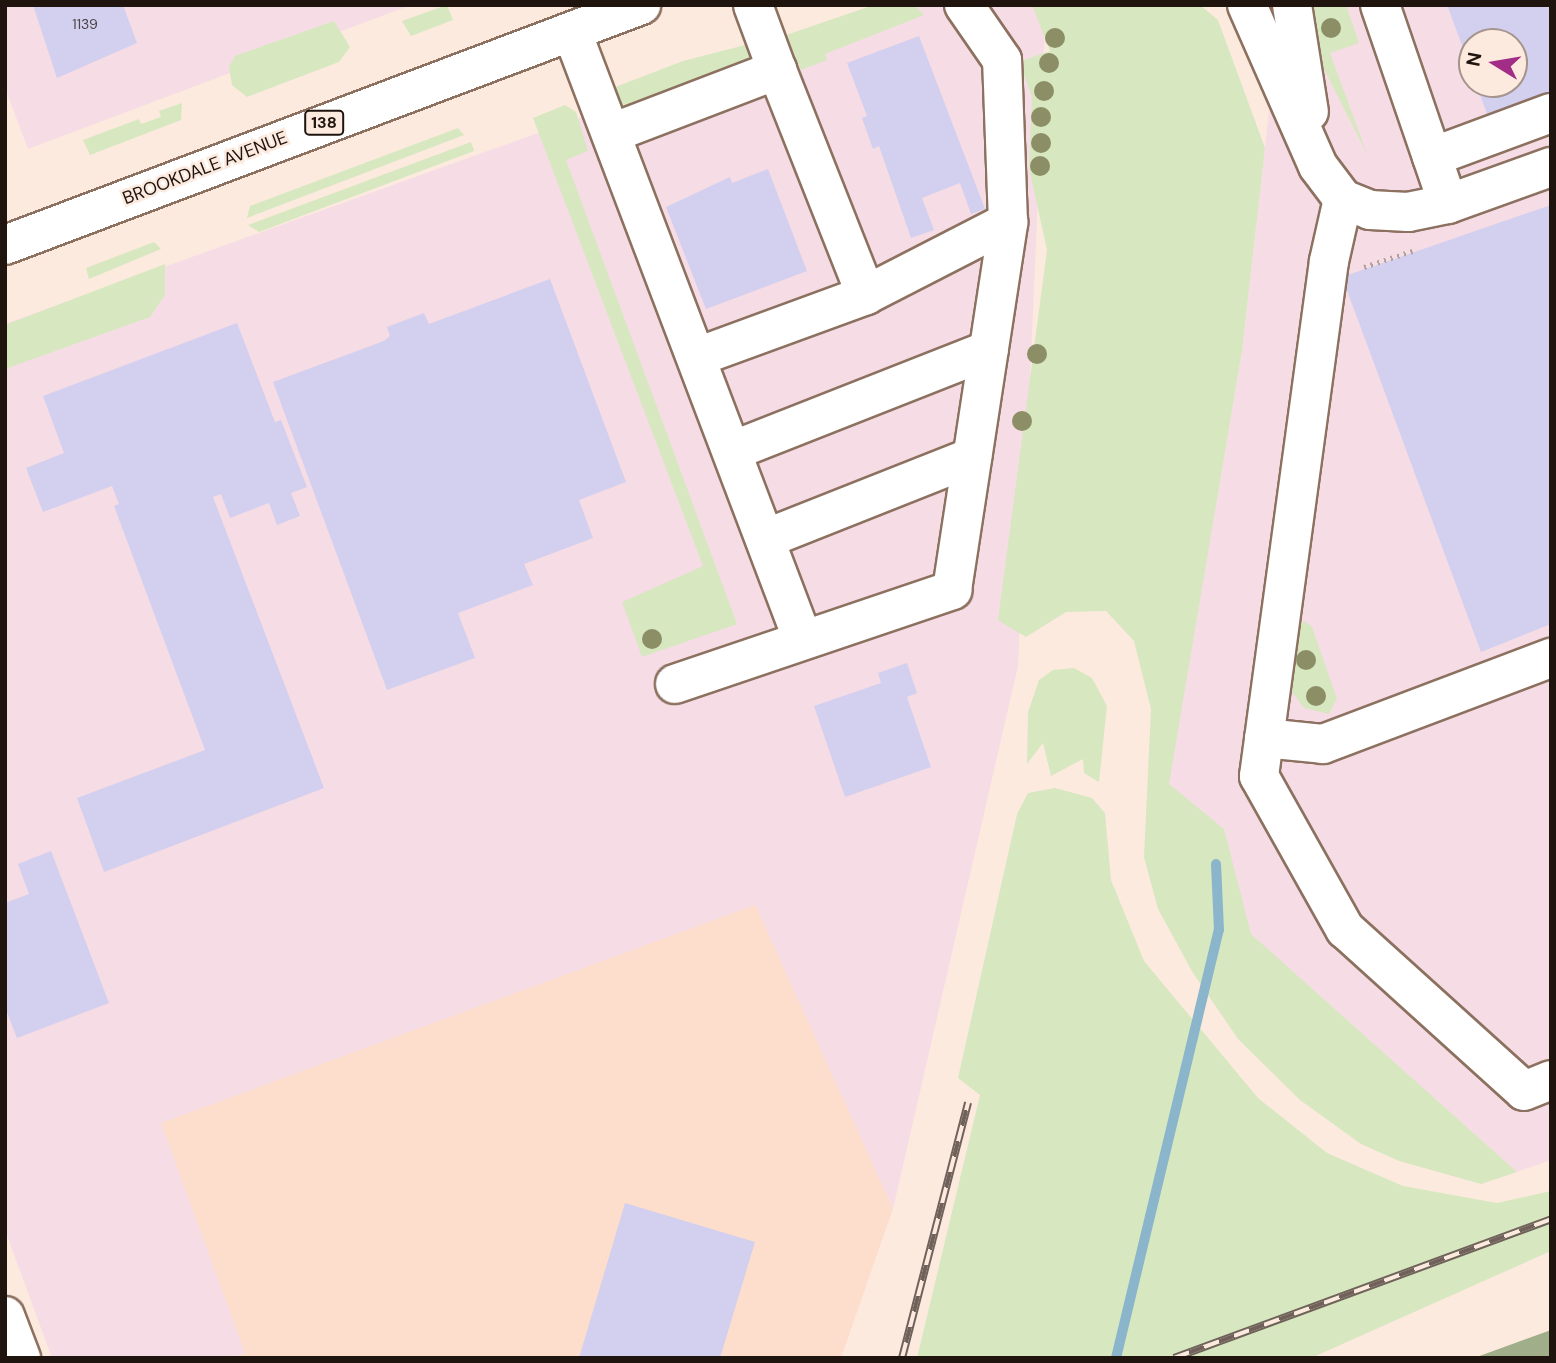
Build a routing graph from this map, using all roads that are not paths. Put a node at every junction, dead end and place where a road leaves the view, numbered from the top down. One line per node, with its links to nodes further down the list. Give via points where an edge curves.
1 (641, 5): 7 (main road, BROOKDALE AVENUE / 138)
2 (753, 5): 8 (main road)
3 (964, 5): 16 (main road, via 1002,60)
4 (1247, 5): 12 (main road)
5 (1292, 5): 12 (main road)
6 (1380, 5): 11 (main road)
7 (572, 32): 10 (main road); 17 (main road, BROOKDALE AVENUE / 138)
8 (777, 70): 10 (main road); 18 (main road)
9 (1551, 113): 11 (main road)
10 (612, 133): 20 (main road)
11 (1432, 157): 15 (main road)
12 (1318, 166): 14 (main road)
13 (1551, 167): 15 (main road)
14 (1343, 199): 15 (main road, via 1370,210 1408,212); 27 (main road, via 1329,261)
15 (1448, 205)
16 (1008, 222): 18 (main road); 19 (main road)
17 (6, 241)
18 (866, 295): 20 (main road)
19 (989, 349): 21 (main road); 22 (main road)
20 (697, 357): 21 (main road)
21 (732, 451): 23 (main road)
22 (972, 457): 23 (main road); 24 (main road, via 951,590)
23 (765, 539): 24 (main road)
24 (803, 640): 26 (main road)
25 (1551, 658): 27 (main road, via 1323,744)
26 (676, 684)
27 (1264, 738): 28 (main road, via 1259,776 1345,929 1524,1091)
28 (1551, 1080)
29 (5, 1316): 30 (main road)
30 (22, 1358)

